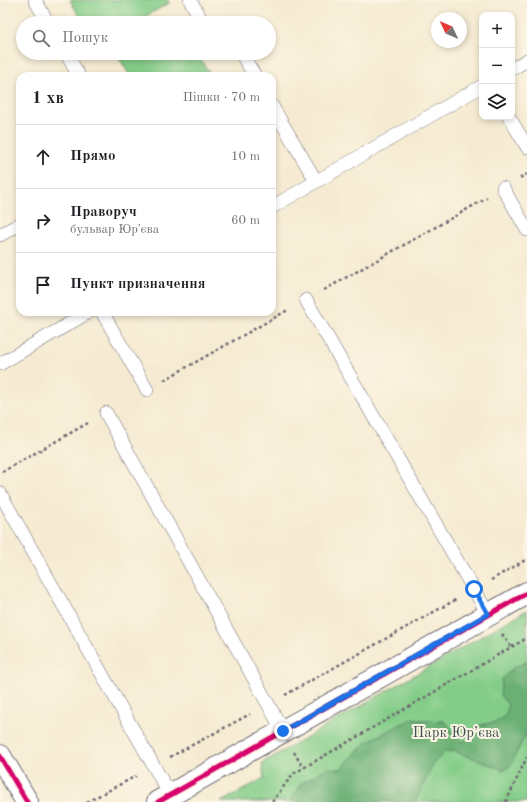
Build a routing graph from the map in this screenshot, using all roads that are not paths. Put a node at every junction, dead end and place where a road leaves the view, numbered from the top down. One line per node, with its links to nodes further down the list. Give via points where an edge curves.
1 (35, 0): 3 (lane)
2 (190, 0): 4 (lane)
3 (44, 16)
4 (199, 16)
5 (70, 60): 9 (lane)
6 (245, 60): 10 (lane)
7 (527, 60): 8 (lane)
8 (515, 67)
9 (77, 72)
10 (253, 72)
11 (479, 88): 15 (lane)
12 (276, 113): 15 (lane)
13 (511, 120): 14 (lane)
14 (527, 147)
15 (316, 181): 17 (lane)
16 (503, 188): 19 (lane)
17 (276, 205)
18 (16, 226): 20 (lane)
19 (527, 230)
20 (0, 235)
21 (306, 300): 29 (lane)
22 (82, 316): 24 (lane)
23 (104, 316): 25 (lane)
24 (0, 364)
25 (147, 390)
26 (106, 413): 30 (lane)
27 (0, 493): 32 (lane, via 153,766)
28 (527, 593): 29 (street)
29 (488, 614): 30 (street)
30 (283, 731): 32 (street)
31 (0, 756): 33 (street)
32 (164, 799)
33 (27, 802)

